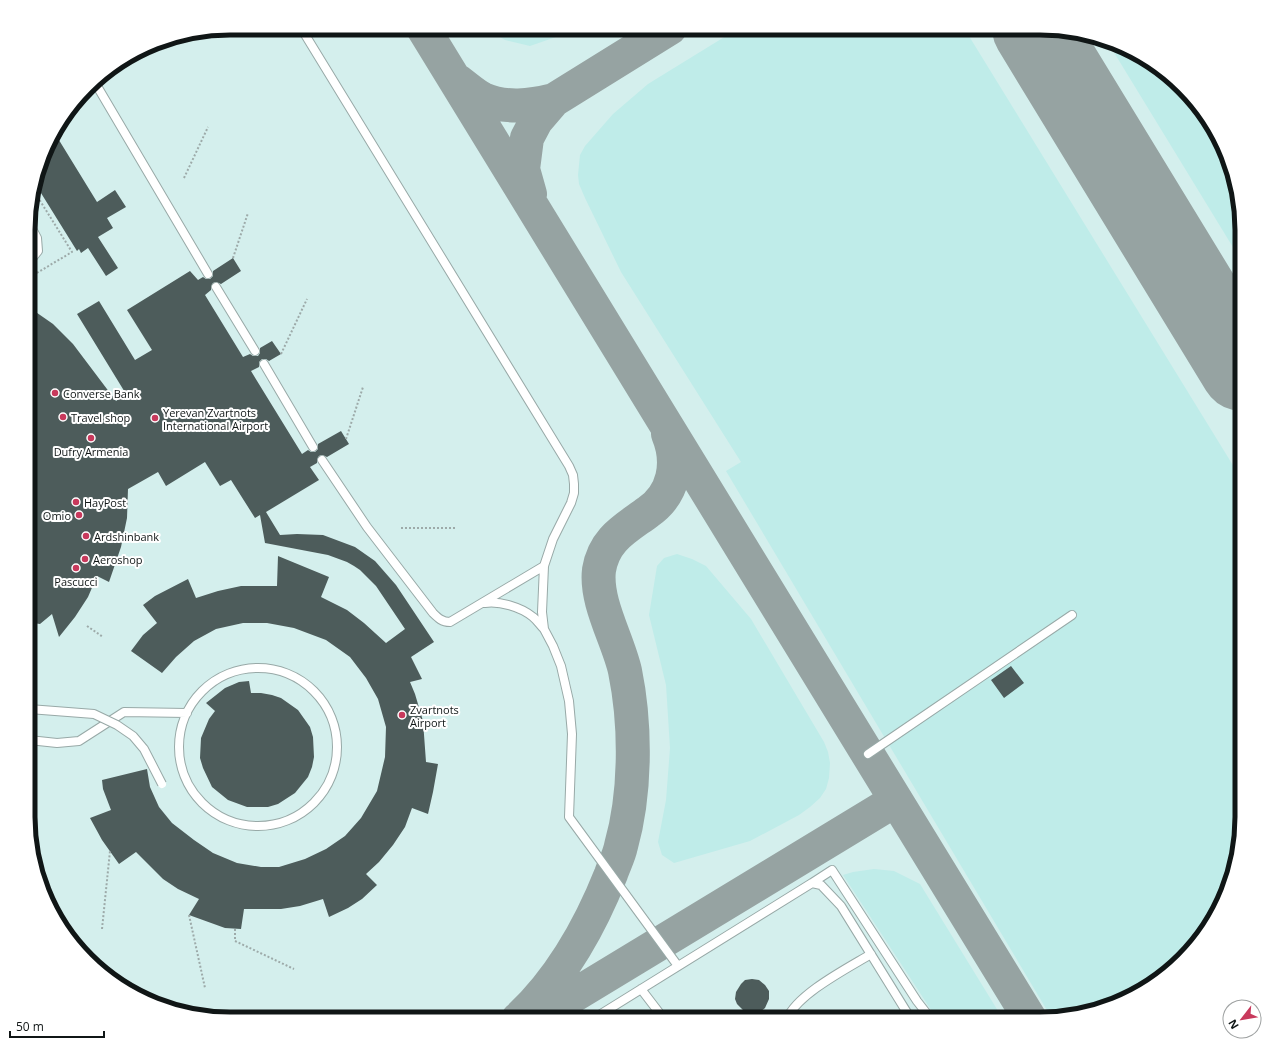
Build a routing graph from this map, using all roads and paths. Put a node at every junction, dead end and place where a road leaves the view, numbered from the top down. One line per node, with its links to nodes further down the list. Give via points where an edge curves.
1 (305, 35): 23 (lane, via 569,466 573,475 574,493)
2 (98, 87): 11 (lane)
3 (208, 127): 4 (path)
4 (184, 178)
5 (38, 198): 10 (path, via 72,252)
6 (248, 213): 9 (path)
7 (35, 234): 8 (lane, via 38,251)
8 (35, 255)
9 (233, 258)
10 (35, 274)
11 (208, 274)
12 (216, 287): 14 (lane)
13 (307, 299): 15 (path)
14 (255, 351)
15 (281, 354)
16 (264, 364): 19 (lane)
17 (363, 387): 18 (path)
18 (346, 439)
19 (313, 447)
20 (322, 460): 24 (lane, via 367,527 439,619 450,622)
21 (401, 528): 22 (path)
22 (456, 528)
23 (544, 566): 24 (lane); 27 (lane)
24 (480, 604): 27 (lane, via 502,602 532,616)
25 (1072, 615): 32 (lane)
26 (87, 626): 28 (path)
27 (544, 629): 40 (lane, via 561,666 569,701 572,734 569,817)
28 (103, 638)
29 (35, 709): 33 (lane, bridge, via 94,714 117,725 133,736 140,745)
30 (187, 713): 30 (lane, via 180,736 184,773 196,795 213,812 224,818 248,826 284,822 315,802 329,782 337,746 332,722 321,700 292,677 281,672 256,669 232,673 211,684); 31 (lane, via 124,712 79,741 57,743)
31 (35, 741)
32 (868, 754)
33 (162, 784)
34 (110, 851): 38 (path)
35 (812, 883): 39 (lane, via 821,885 841,906); 40 (lane); 48 (lane, via 832,870)
36 (189, 915): 42 (path)
37 (235, 928): 41 (path, via 235,941)
38 (102, 929)
39 (871, 954): 46 (lane, via 804,997); 47 (lane)
40 (678, 966): 43 (lane)
41 (294, 969)
42 (205, 988)
43 (641, 989): 44 (lane); 45 (lane)
44 (605, 1012)
45 (659, 1012)
46 (792, 1012)
47 (906, 1012)
48 (926, 1012)

